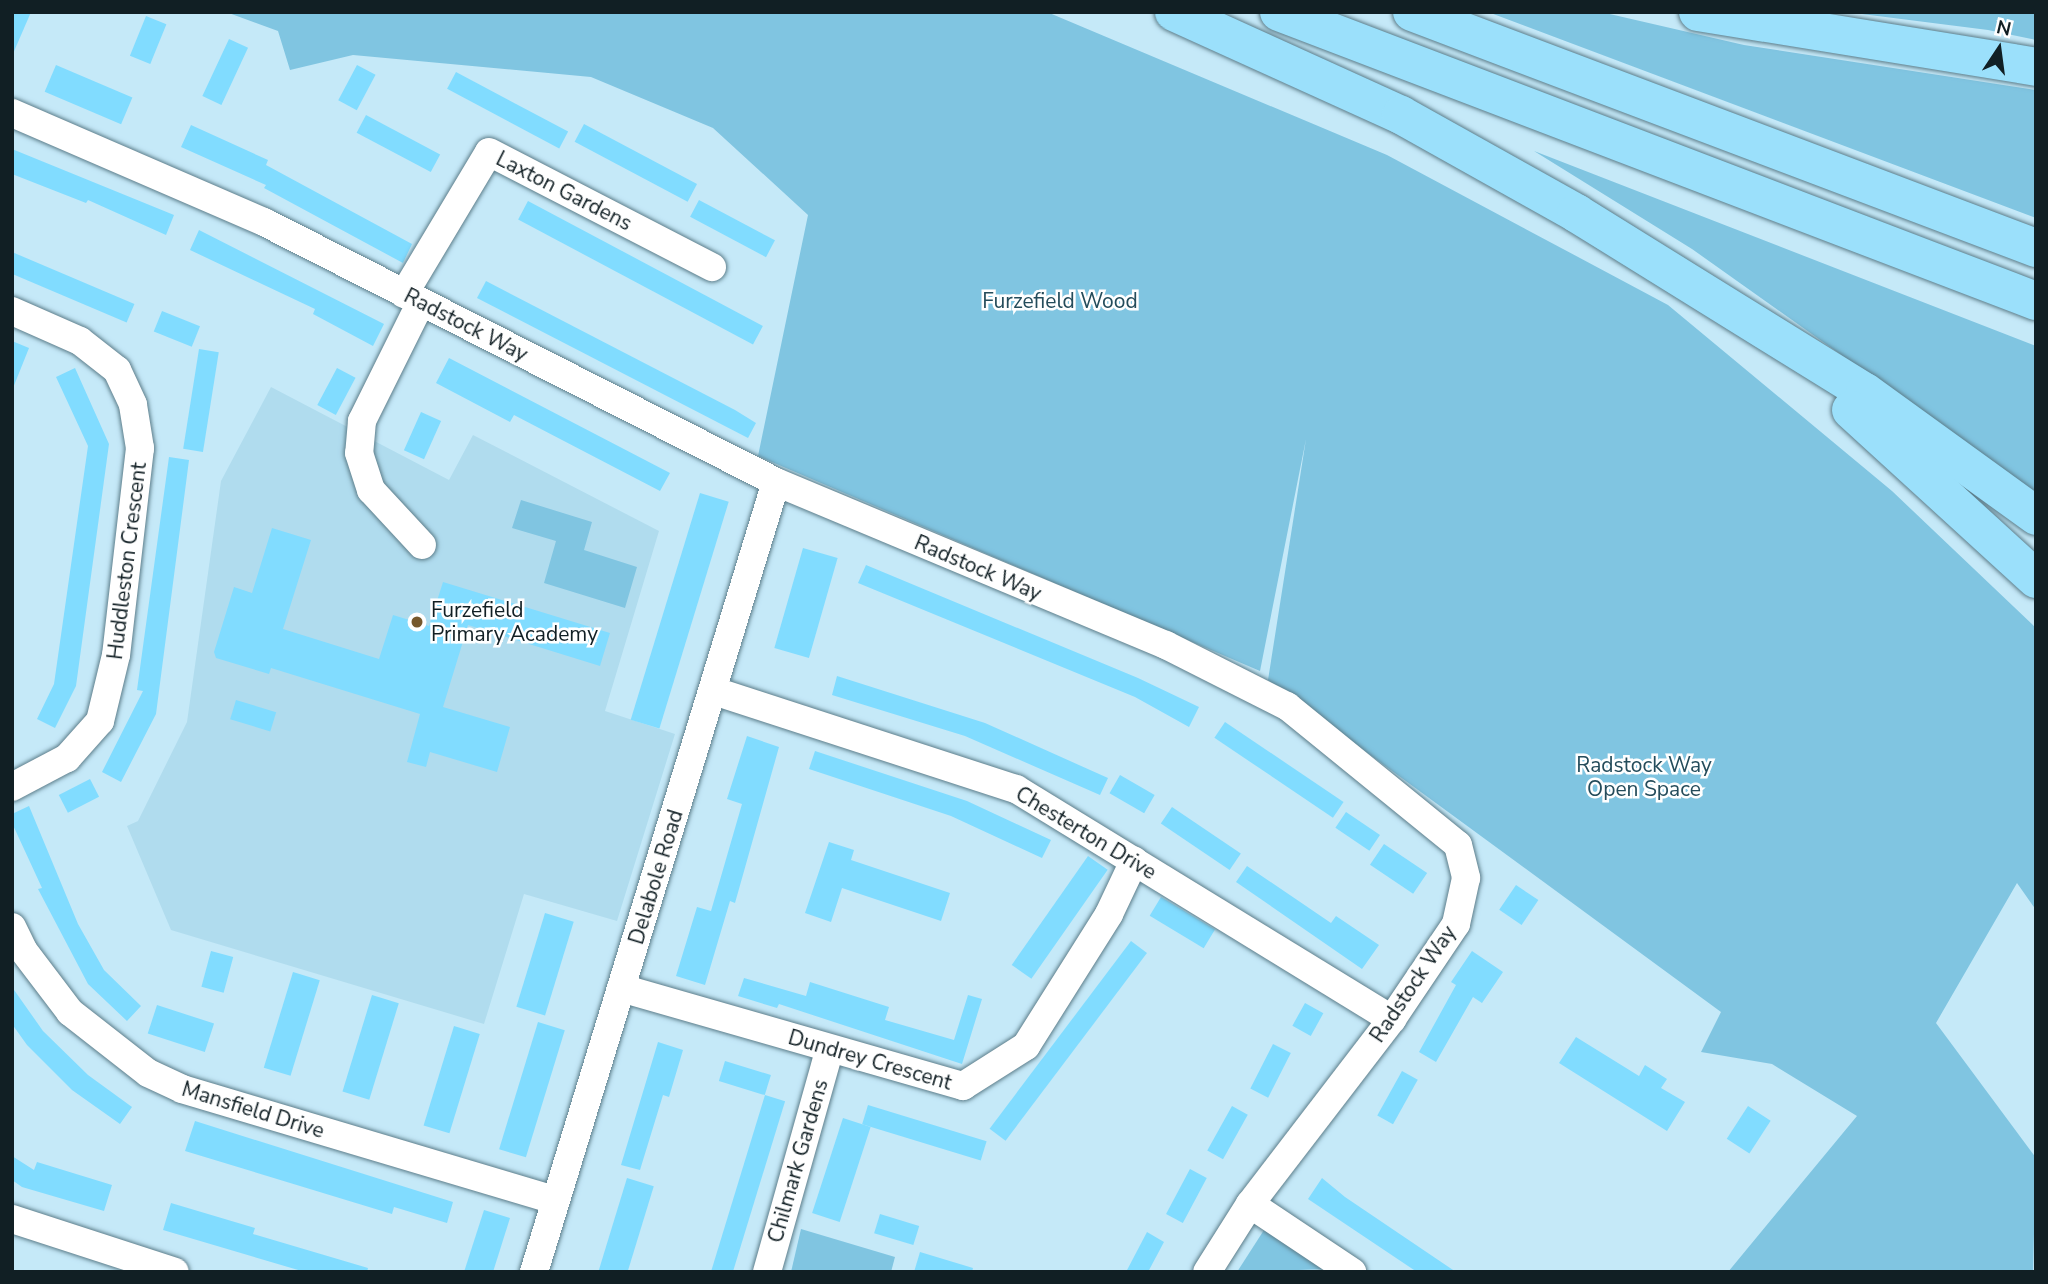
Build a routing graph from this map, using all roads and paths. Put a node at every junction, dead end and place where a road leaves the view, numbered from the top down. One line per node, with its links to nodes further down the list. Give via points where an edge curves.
1 (1174, 12): 12 (highway, via 1401,115 1576,213)
2 (1279, 12): 10 (highway)
3 (1412, 12): 7 (highway)
4 (1698, 12): 5 (highway)
5 (2036, 67)
6 (12, 113): 9 (street, Radstock Way, via 264,222)
7 (2036, 248)
8 (712, 267): 9 (street, Laxton Gardens, via 489,152)
9 (412, 298): 13 (street, Radstock Way); 15 (street, via 362,421 359,453 371,490)
10 (2036, 301)
11 (12, 311): 18 (street, Huddleston Crescent, via 80,341 117,370 133,405 140,448 116,655 103,714 78,749)
12 (1805, 359): 14 (highway, via 1865,392); 16 (highway, via 1850,409)
13 (776, 482): 17 (street, Delabole Road); 22 (street, Radstock Way, via 1166,645 1287,706 1458,845 1466,877 1456,924)
14 (2036, 516)
15 (422, 545)
16 (2036, 579)
17 (714, 691): 19 (street, Chesterton Drive, via 1016,789); 21 (street, Delabole Road)
18 (12, 787)
19 (1135, 861): 22 (street, Chesterton Drive); 23 (street, Dundrey Crescent, via 1109,914 1026,1046 963,1086)
20 (12, 927): 24 (street, Mansfield Drive, via 23,950 70,1012 148,1073 182,1089)
21 (621, 988): 23 (street, Dundrey Crescent); 24 (street, Delabole Road)
22 (1392, 1019): 25 (street, Radstock Way)
23 (829, 1051): 30 (street, Chilmark Gardens)
24 (555, 1200): 29 (street, Delabole Road)
25 (1250, 1204): 27 (street); 31 (street, Radstock Way)
26 (12, 1219): 28 (street)
27 (1343, 1269)
28 (175, 1272)
29 (534, 1272)
30 (767, 1272)
31 (1207, 1272)

